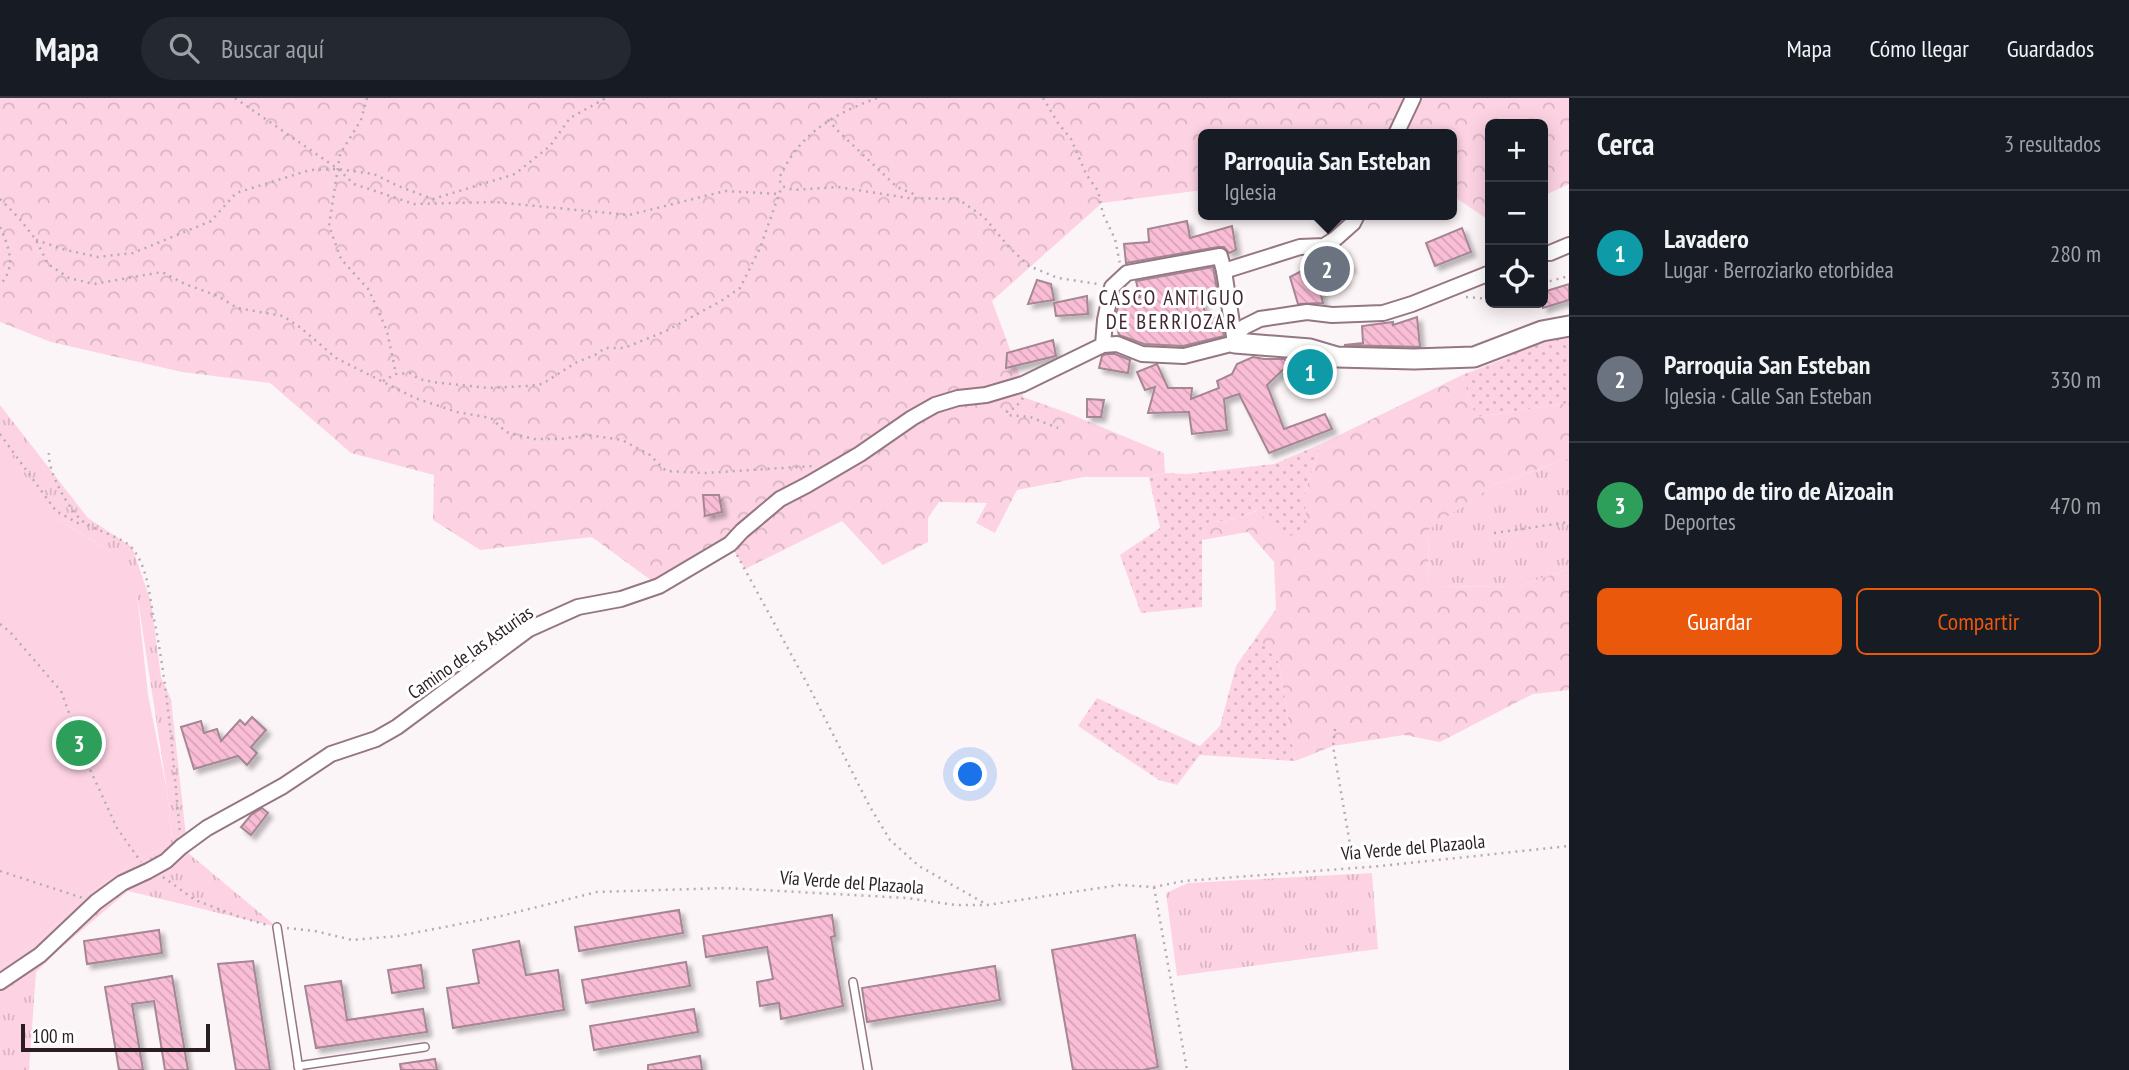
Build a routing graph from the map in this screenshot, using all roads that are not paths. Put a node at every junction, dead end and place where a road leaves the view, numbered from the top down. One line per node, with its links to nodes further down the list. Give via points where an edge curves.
1 (1413, 98): 2 (street)
2 (1398, 129)
3 (1354, 220): 6 (street, via 1324,246 1300,247)
4 (1569, 245): 5 (street)
5 (1548, 253)
6 (1224, 271): 9 (street); 10 (street, via 1220,256 1127,273 1112,286)
7 (1485, 275): 9 (street, via 1383,313 1307,312 1260,319 1244,327)
8 (1569, 326): 9 (street, via 1542,331 1474,357 1337,357)
9 (1235, 339): 10 (street, via 1184,356 1142,354 1116,344)
10 (1103, 345): 12 (street, Camino de las Asturias, via 1023,384 935,405 780,499 730,544 659,586 578,607 529,629 397,727 331,754 181,846 148,872 122,883 40,955)
11 (277, 927): 15 (lane)
12 (0, 982)
13 (853, 982): 16 (lane)
14 (425, 1047): 15 (lane)
15 (298, 1068)
16 (868, 1070)

